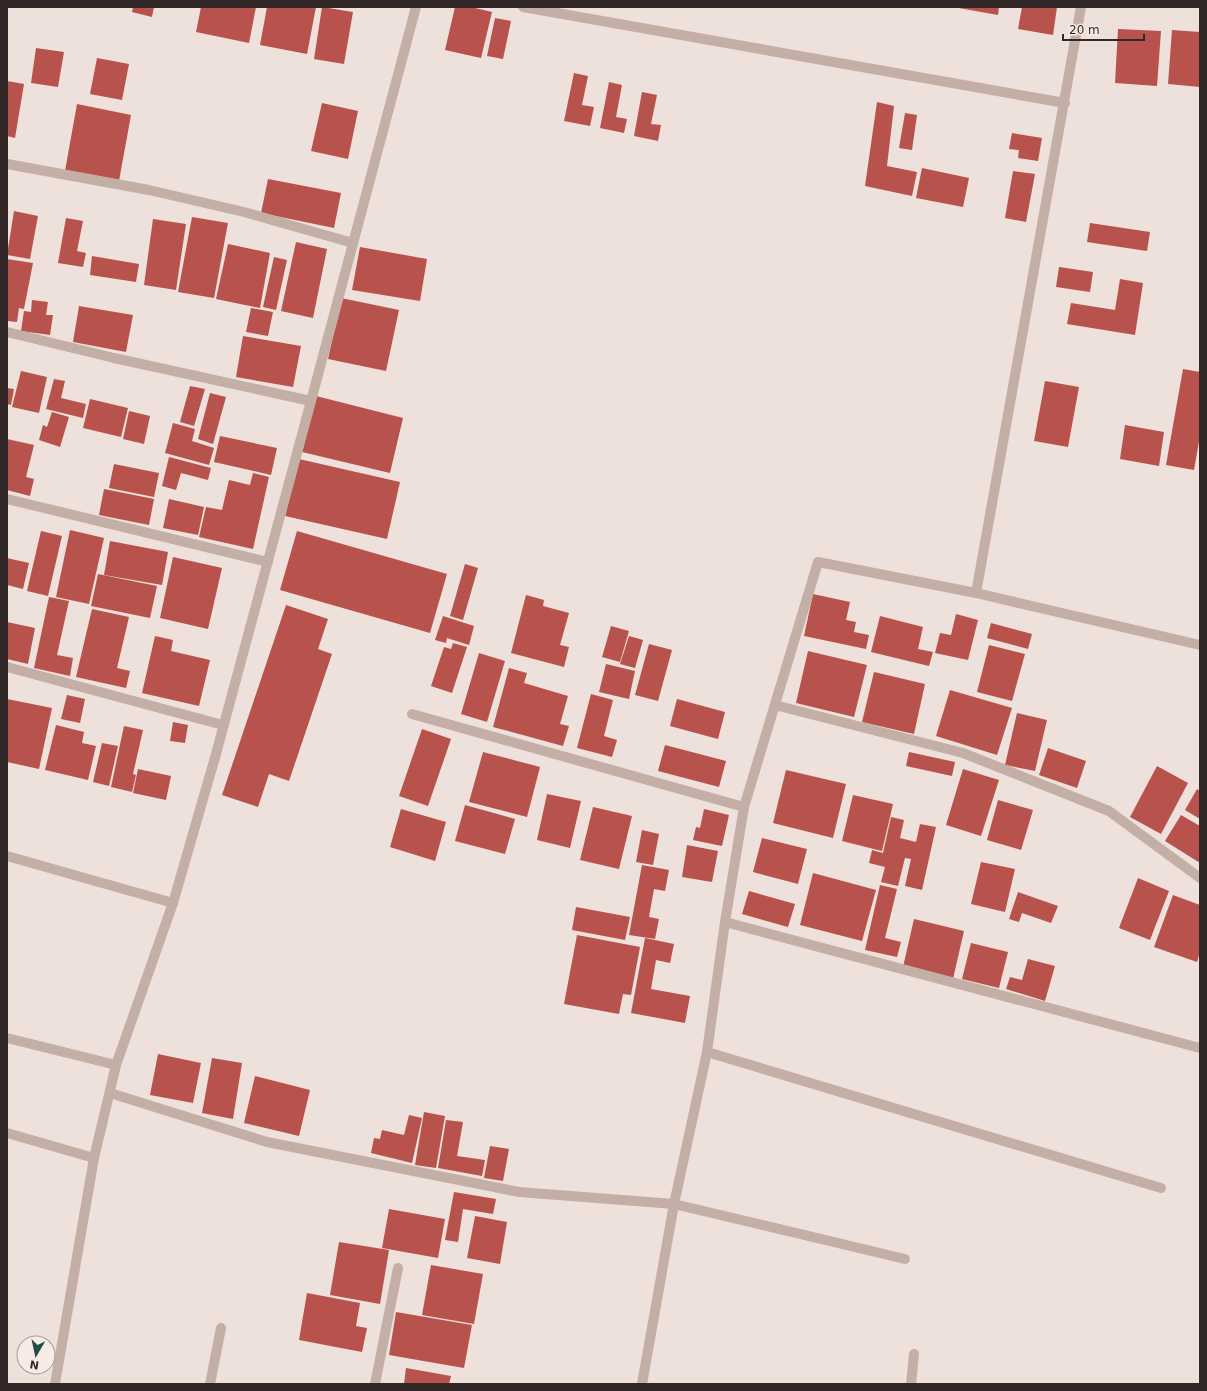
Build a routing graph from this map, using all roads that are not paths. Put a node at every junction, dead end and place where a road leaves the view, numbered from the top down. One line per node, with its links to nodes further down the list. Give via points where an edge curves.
1 (416, 7): 6 (street)
2 (523, 7): 4 (street)
3 (1081, 7): 4 (street)
4 (1065, 103): 11 (street)
5 (7, 164): 6 (street, via 149,190 244,212)
6 (353, 243): 8 (street)
7 (7, 332): 8 (street)
8 (311, 401): 10 (street)
9 (7, 500): 10 (street)
10 (268, 562): 16 (street)
11 (976, 593): 12 (street); 14 (street, via 818,562)
12 (1200, 645)
13 (7, 667): 16 (street)
14 (775, 705): 17 (street); 19 (street, via 964,753 1109,811)
15 (412, 714): 17 (street)
16 (223, 725): 20 (street)
17 (744, 807): 21 (street)
18 (7, 856): 20 (street)
19 (1200, 878)
20 (173, 904): 25 (street)
21 (725, 922): 23 (street); 24 (street)
22 (7, 1038): 25 (street)
23 (1200, 1048)
24 (707, 1052): 29 (street); 30 (street)
25 (116, 1065): 26 (street)
26 (110, 1093): 28 (street); 30 (street, via 267,1142 519,1192)
27 (7, 1132): 28 (street)
28 (94, 1158): 35 (street)
29 (1161, 1188)
30 (674, 1204): 31 (street); 38 (street)
31 (905, 1259)
32 (398, 1268): 37 (street)
33 (221, 1328): 36 (street)
34 (914, 1354): 39 (street)
35 (55, 1384)
36 (210, 1384)
37 (375, 1384)
38 (642, 1384)
39 (911, 1384)

